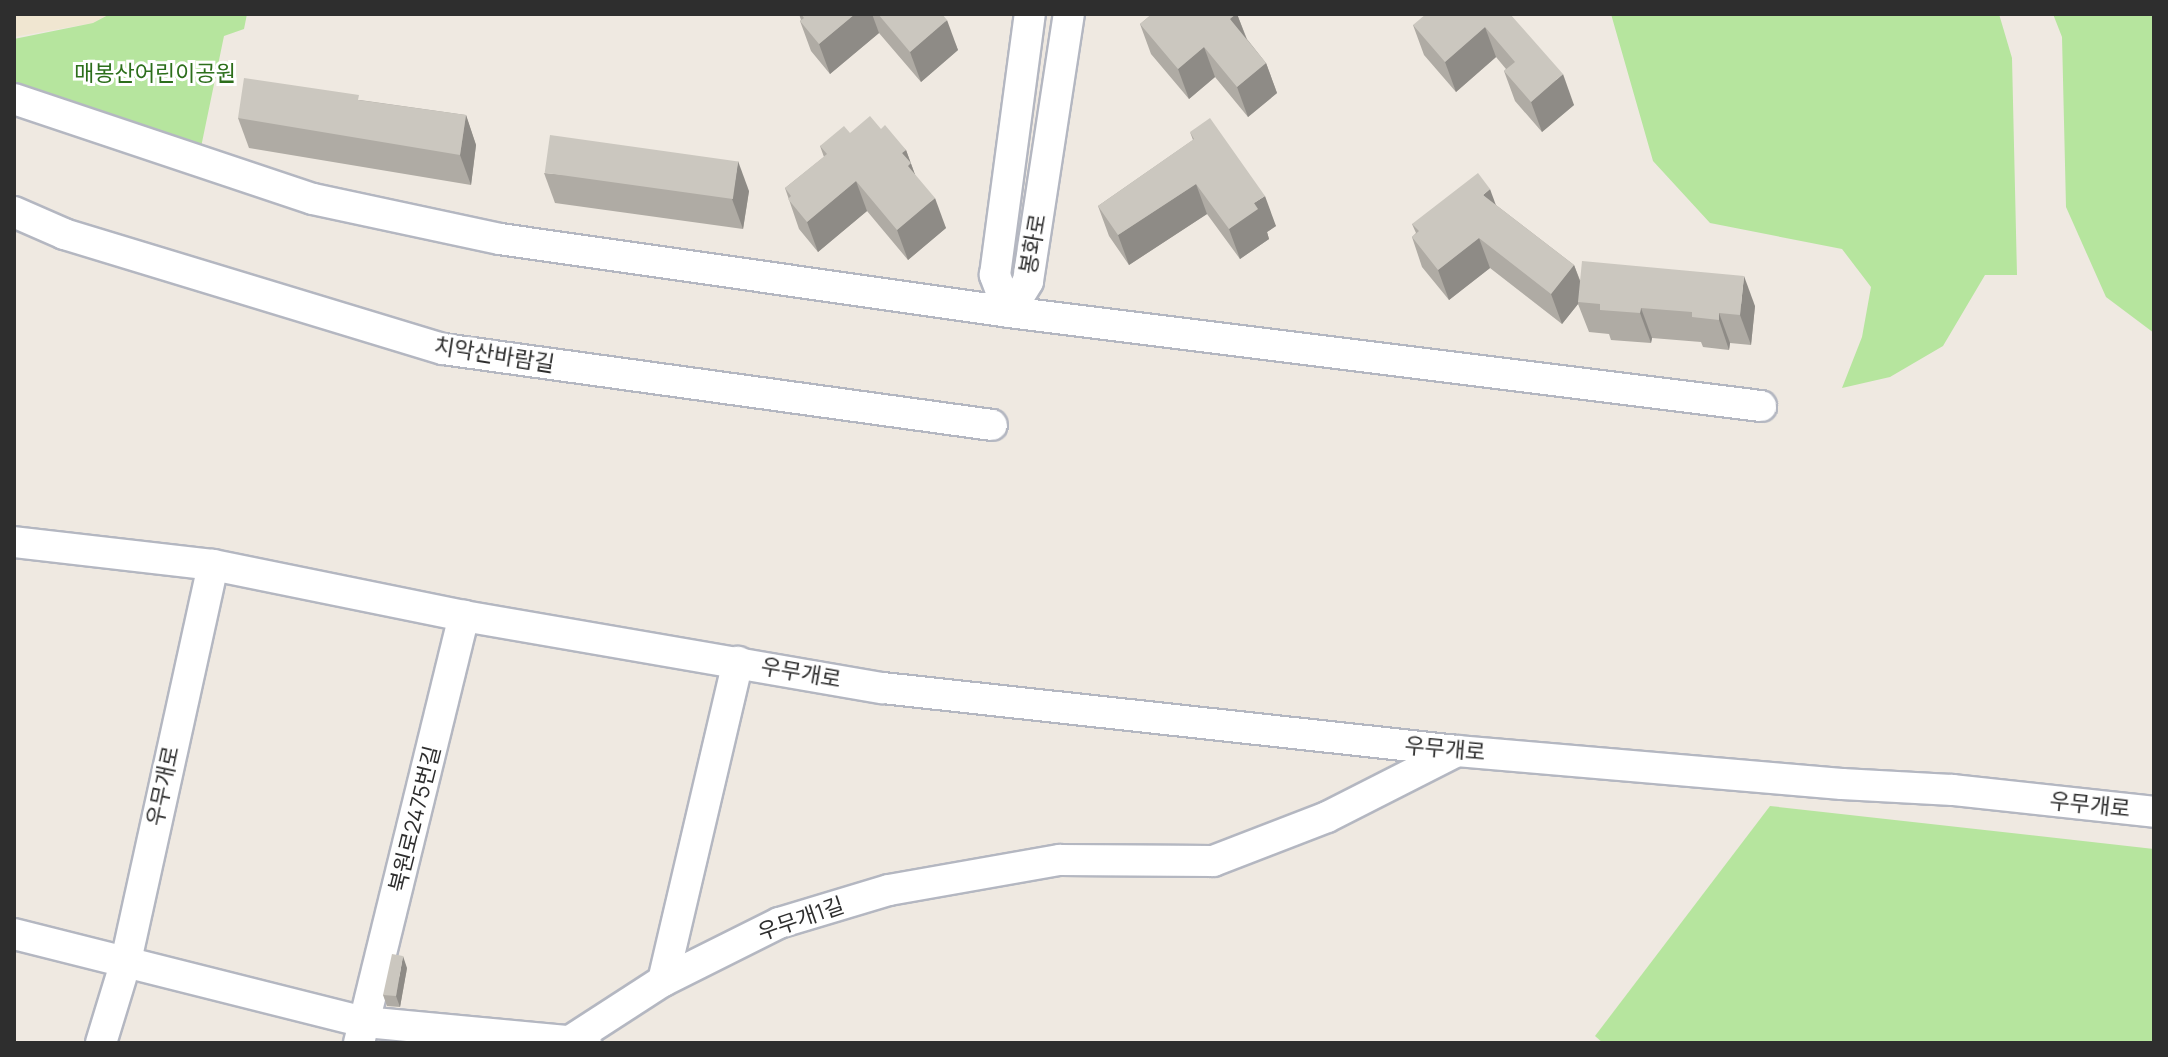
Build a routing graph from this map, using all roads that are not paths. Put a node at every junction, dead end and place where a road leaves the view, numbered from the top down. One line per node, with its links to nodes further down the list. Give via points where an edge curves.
1 (1030, 14): 5 (street, 봉화로, via 995,275)
2 (1069, 14): 5 (street, 봉화로, via 1028,281)
3 (14, 99): 5 (street, via 313,199 500,239)
4 (14, 212): 7 (street, 치악산바람길, via 64,234 443,349)
5 (1009, 312): 6 (street)
6 (1761, 406)
7 (992, 425)
8 (14, 542): 9 (street, 우무개로)
9 (213, 565): 10 (street, 우무개로); 15 (street, 우무개로)
10 (464, 616): 11 (street, 우무개로); 17 (street, 북원로2475번길)
11 (738, 662): 12 (street, 우무개로, via 883,688); 16 (street, 우무개로)
12 (1457, 751): 13 (street, 우무개로, via 1953,790); 16 (street, 우무개1길, via 1327,817 1213,861 1060,860 889,890 779,923)
13 (2154, 812)
14 (14, 934): 15 (street)
15 (126, 961): 17 (street); 18 (street)
16 (663, 981): 19 (street, 우무개1길)
17 (362, 1032): 19 (street)
18 (101, 1043)
19 (574, 1043)

